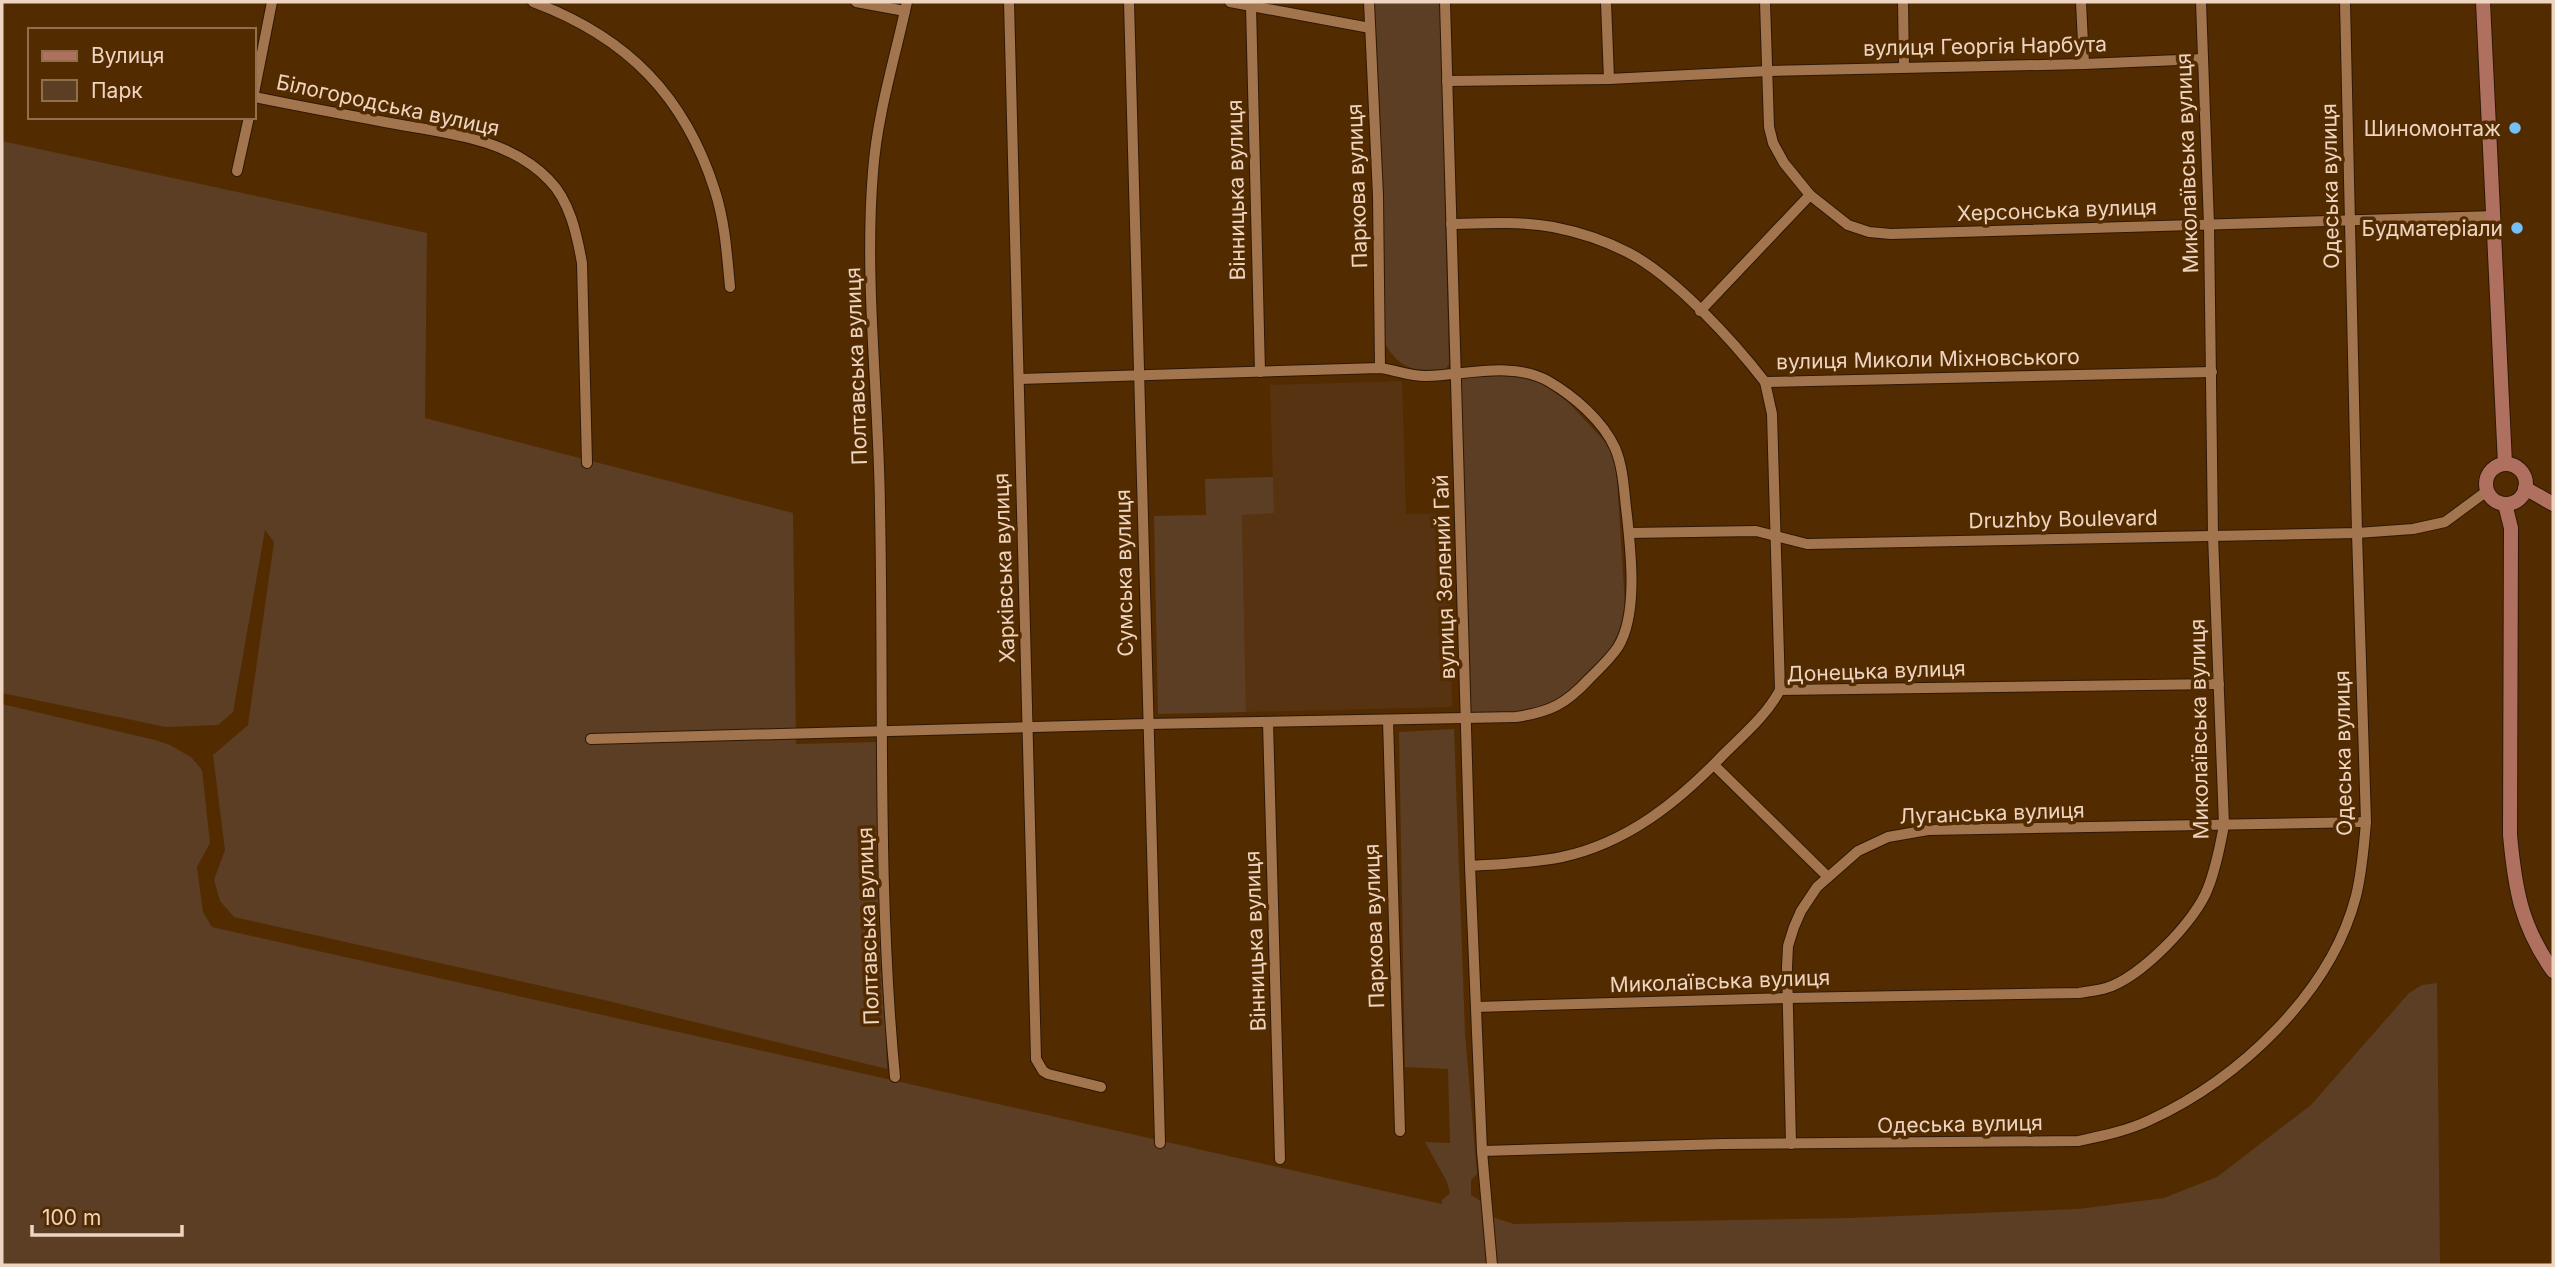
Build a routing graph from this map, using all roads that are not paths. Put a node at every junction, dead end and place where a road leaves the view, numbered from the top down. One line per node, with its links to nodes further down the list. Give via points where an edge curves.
1 (272, 2): 25 (street)
2 (533, 2): 34 (street, via 609,41 633,59 675,104 697,143 716,193)
3 (856, 2): 16 (street)
4 (1009, 2): 41 (street, Харківська вулиця)
5 (1129, 2): 40 (street, Сумська вулиця)
6 (1230, 2): 17 (street)
7 (1368, 2): 18 (street, Паркова вулиця)
8 (1445, 2): 24 (street, вулиця Зелений Гай)
9 (1606, 2): 23 (street)
10 (1765, 2): 22 (street)
11 (1903, 2): 21 (street)
12 (2081, 2): 20 (street)
13 (2201, 2): 19 (street, Миколаївська вулиця)
14 (2345, 2): 31 (street, Одеська вулиця)
15 (2483, 2): 30 (main road)
16 (906, 6): 60 (street, Полтавська вулиця, via 877,135 871,198)
17 (1251, 6): 18 (street); 37 (street, Вінницька вулиця)
18 (1370, 29): 36 (street, Паркова вулиця)
19 (2203, 59): 20 (street, вулиця Георгія Нарбута); 33 (street, Миколаївська вулиця)
20 (2084, 64): 21 (street, вулиця Георгія Нарбута)
21 (1904, 67): 22 (street, вулиця Георгія Нарбута)
22 (1768, 71): 23 (street, вулиця Георгія Нарбута); 29 (street, Херсонська вулиця, via 1773,143)
23 (1609, 79): 24 (street, вулиця Георгія Нарбута)
24 (1447, 81): 32 (street, вулиця Зелений Гай)
25 (256, 85)
26 (256, 95): 43 (street, Білогородська вулиця, via 492,144 534,165 552,182 578,236 582,263)
27 (249, 119): 28 (street)
28 (237, 171)
29 (1810, 195): 33 (street, Херсонська вулиця, via 1848,225 1891,234); 35 (street)
30 (2495, 216): 31 (street, Херсонська вулиця); 44 (main road)
31 (2350, 220): 33 (street, Херсонська вулиця); 50 (street, Одеська вулиця)
32 (1451, 224): 35 (street, вулиця Миколи Міхновського, via 1525,223 1582,234 1631,254); 38 (street, вулиця Зелений Гай)
33 (2209, 225): 39 (street, Миколаївська вулиця)
34 (730, 287)
35 (1700, 311): 42 (street, вулиця Миколи Міхновського)
36 (1380, 368): 37 (street); 38 (street, via 1419,376)
37 (1260, 372): 40 (street)
38 (1458, 372): 49 (street, via 1508,371 1544,379 1595,419 1615,447); 55 (street, вулиця Зелений Гай)
39 (2211, 372): 42 (street, вулиця Миколи Міхновського); 51 (street, Миколаївська вулиця)
40 (1139, 376): 41 (street); 58 (street, Сумська вулиця)
41 (1019, 379): 59 (street, Харківська вулиця)
42 (1765, 382): 52 (street, via 1772,414)
43 (587, 463)
44 (2505, 464): 45 (main road, via 2520,470); 46 (main road, via 2488,475)
45 (2525, 488): 47 (main road, via 2517,500); 48 (main road)
46 (2487, 491): 47 (main road); 50 (street, Druzhby Boulevard, via 2445,522)
47 (2505, 503): 67 (main road, via 2511,528 2510,835 2514,883 2530,934)
48 (2553, 504)
49 (1629, 533): 52 (street, Druzhby Boulevard, via 1756,531); 55 (street, via 1630,609 1627,626 1608,659 1550,711)
50 (2357, 533): 51 (street, Druzhby Boulevard); 63 (street, Одеська вулиця)
51 (2213, 535): 52 (street, Druzhby Boulevard, via 1807,544); 53 (street, Миколаївська вулиця)
52 (1775, 536): 54 (street)
53 (2219, 684): 54 (street, Донецька вулиця); 64 (street, Миколаївська вулиця)
54 (1780, 690): 62 (street, Донецька вулиця, via 1764,714)
55 (1468, 719): 56 (street); 65 (street, вулиця Зелений Гай)
56 (1388, 720): 57 (street); 72 (street, Паркова вулиця)
57 (1268, 722): 58 (street); 76 (street, Вінницька вулиця)
58 (1147, 724): 59 (street); 73 (street, Сумська вулиця)
59 (1028, 728): 60 (street); 71 (street, Харківська вулиця, via 1036,1059 1048,1074)
60 (881, 732): 61 (street); 70 (street, Полтавська вулиця, via 889,1018)
61 (591, 739)
62 (1714, 765): 65 (street, Донецька вулиця, via 1658,814 1610,843 1559,858); 66 (street)
63 (2366, 822): 64 (street, Луганська вулиця); 74 (street, Одеська вулиця, via 2356,896 2323,969 2266,1041 2188,1100 2148,1121 2078,1141)
64 (2224, 825): 66 (street, Луганська вулиця, via 1906,832 1858,851); 68 (street, Миколаївська вулиця, via 2207,891 2186,923 2138,971 2107,988 2079,993)
65 (1470, 866): 69 (street, вулиця Зелений Гай)
66 (1828, 877): 68 (street, Луганська вулиця, via 1809,898 1794,927 1788,946)
67 (2553, 971)
68 (1788, 998): 69 (street, Миколаївська вулиця); 74 (street, Луганська вулиця)
69 (1476, 1007): 75 (street, вулиця Зелений Гай)
70 (895, 1077)
71 (1101, 1087)
72 (1400, 1130)
73 (1160, 1143)
74 (1791, 1144): 75 (street, Одеська вулиця)
75 (1482, 1151): 77 (street, вулиця Зелений Гай)
76 (1280, 1159)
77 (1492, 1265)

